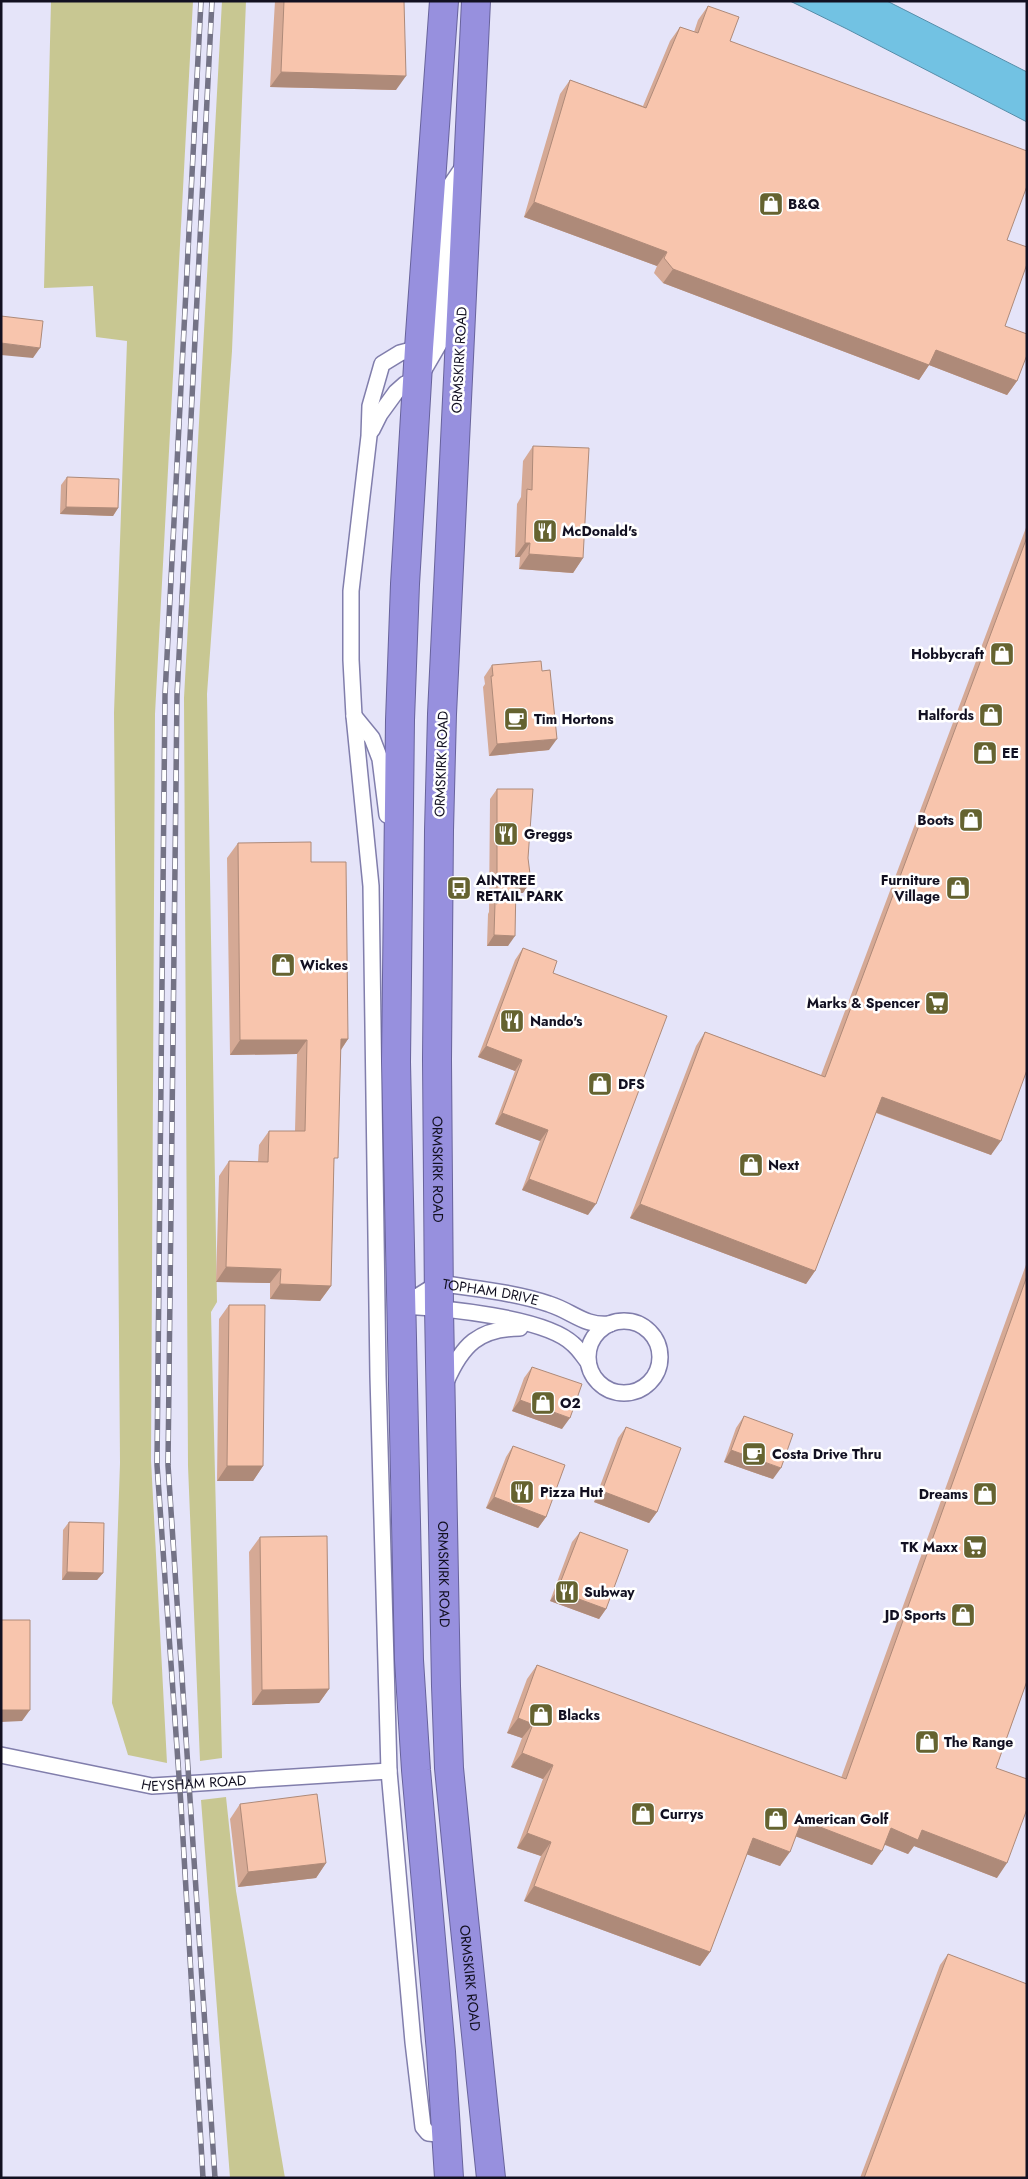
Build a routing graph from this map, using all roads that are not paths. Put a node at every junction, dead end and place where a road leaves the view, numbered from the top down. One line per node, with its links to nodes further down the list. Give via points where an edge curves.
1 (444, 1): 3 (highway, ORMSKIRK ROAD)
2 (476, 1): 3 (highway, ORMSKIRK ROAD, via 469,159)
3 (439, 344): 4 (highway, ORMSKIRK ROAD); 5 (highway, ORMSKIRK ROAD); 6 (street, via 400,353 382,364 370,406)
4 (457, 372): 5 (highway); 9 (highway, ORMSKIRK ROAD, via 439,830)
5 (418, 380): 6 (street, via 405,384 392,397); 8 (highway, ORMSKIRK ROAD, via 400,720)
6 (369, 436): 7 (street, via 351,591)
7 (354, 716): 8 (street, via 372,738 380,758); 16 (street, via 371,886 378,1376)
8 (397, 934): 10 (highway, ORMSKIRK ROAD, via 396,1062)
9 (439, 1296): 10 (street, TOPHAM DRIVE); 10 (street, TOPHAM DRIVE); 11 (street, TOPHAM DRIVE, via 548,1303 589,1324); 12 (street, TOPHAM DRIVE, via 466,1311); 14 (highway, ORMSKIRK ROAD)
10 (402, 1306): 17 (highway, ORMSKIRK ROAD, via 409,1660)
11 (610, 1324): 13 (street, via 592,1339); 13 (street, via 634,1322 652,1335 660,1356 653,1378 634,1391 622,1393 611,1390 596,1379)
12 (549, 1330): 13 (street, TOPHAM DRIVE, via 573,1343); 14 (street, TOPHAM DRIVE, via 510,1328 484,1335 469,1344 459,1356)
13 (588, 1362)
14 (441, 1394): 19 (highway, ORMSKIRK ROAD, via 449,1768)
15 (1, 1755): 16 (street, HEYSHAM ROAD, via 152,1786)
16 (389, 1771): 17 (street, via 423,2127 428,2133)
17 (447, 2135): 18 (highway, ORMSKIRK ROAD)
18 (449, 2178)
19 (491, 2178)

